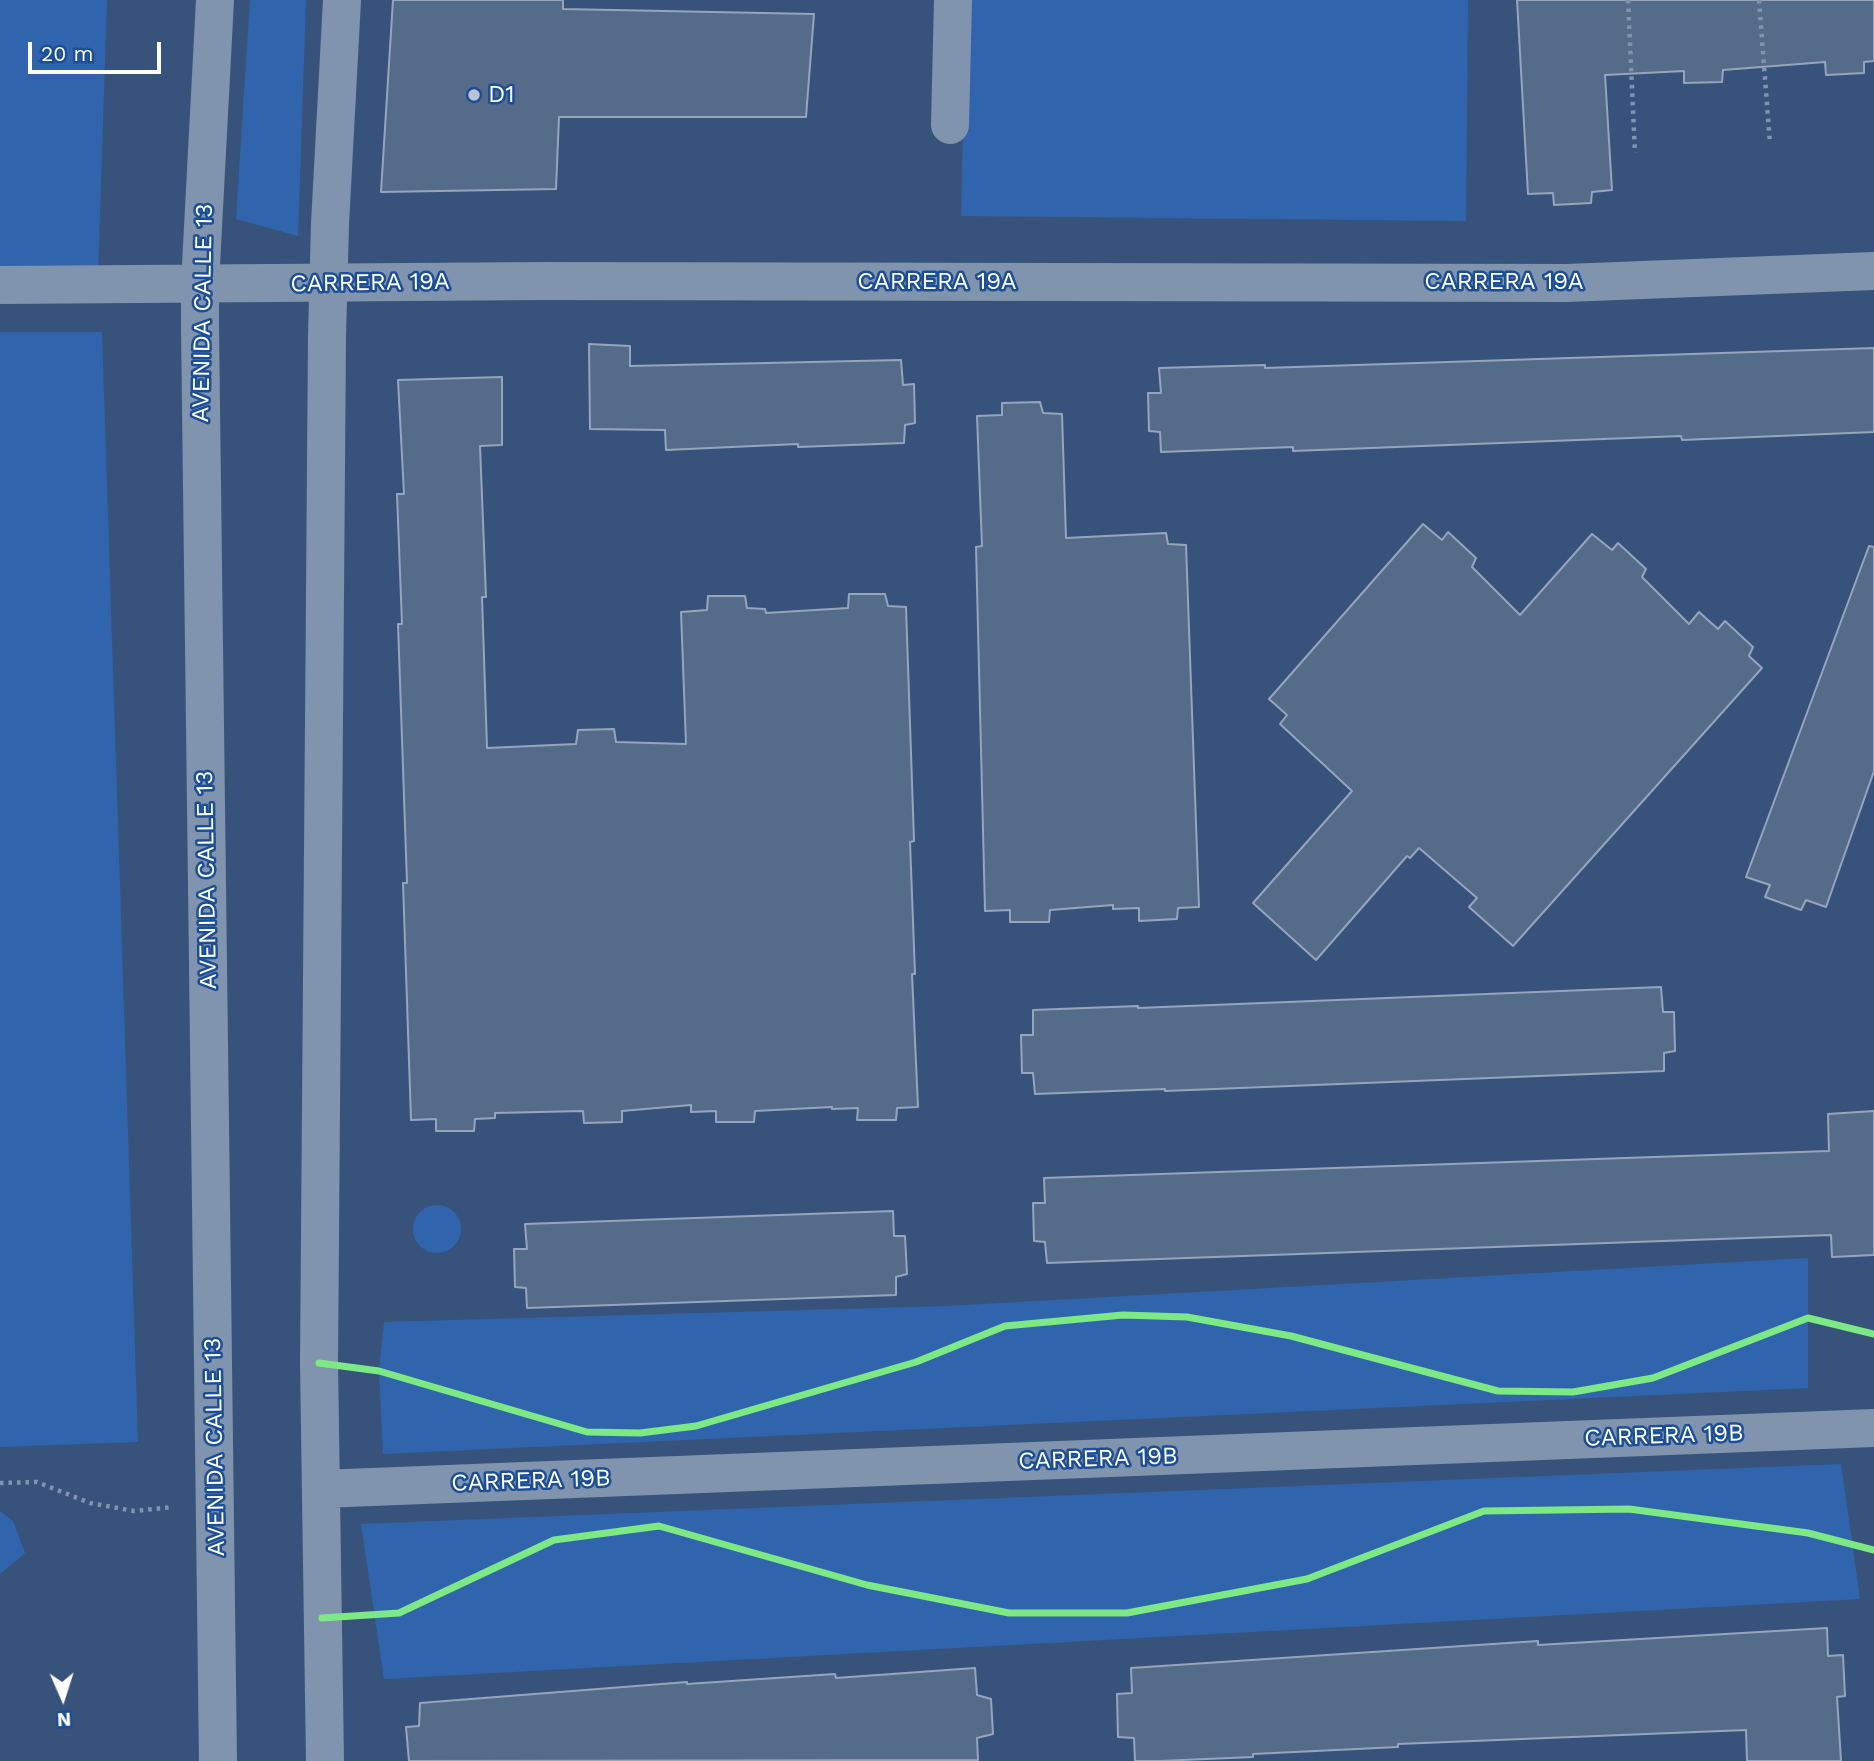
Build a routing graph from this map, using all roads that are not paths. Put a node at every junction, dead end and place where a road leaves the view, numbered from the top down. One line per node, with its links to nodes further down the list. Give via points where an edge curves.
1 (215, 0): 6 (street, AVENIDA CALLE 13)
2 (342, 0): 7 (street)
3 (953, 0): 4 (street)
4 (950, 124)
5 (1874, 271): 7 (street, CARRERA 19A, via 1566,283)
6 (200, 284): 7 (street, CARRERA 19A); 8 (street, CARRERA 19A); 11 (street, AVENIDA CALLE 13)
7 (329, 284): 10 (street)
8 (0, 285)
9 (1874, 1428): 10 (street, CARRERA 19B)
10 (321, 1489): 12 (street)
11 (218, 1761)
12 (326, 1761)

